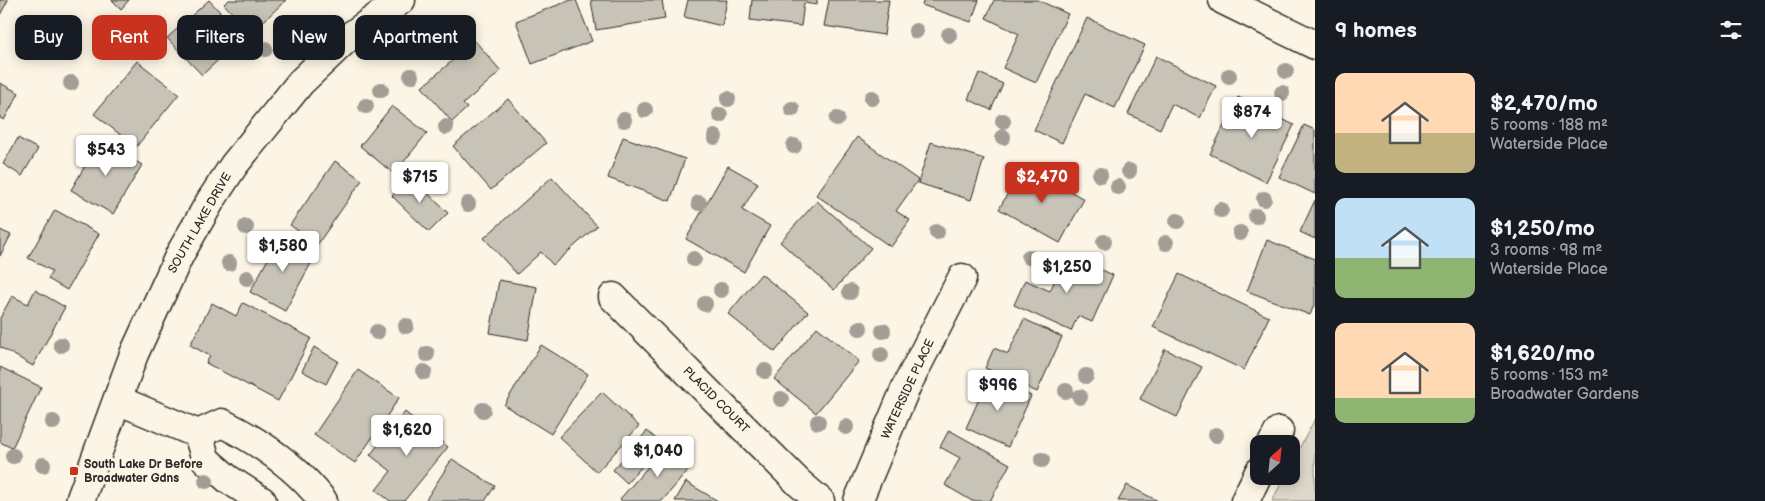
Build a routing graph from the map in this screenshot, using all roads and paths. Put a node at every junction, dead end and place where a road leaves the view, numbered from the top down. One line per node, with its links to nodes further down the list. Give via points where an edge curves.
1 (401, 0): 6 (street, SOUTH LAKE DRIVE, via 345,40 301,82 234,165 180,254 134,354)
2 (1223, 0): 3 (street)
3 (1315, 45)
4 (962, 278): 13 (street, WATERSIDE PLACE, via 908,385)
5 (613, 297): 12 (street, PLACID COURT)
6 (118, 400): 7 (street); 9 (street, SOUTH LAKE DRIVE)
7 (198, 434): 10 (street, via 206,460); 11 (street, via 222,423 245,435 274,454)
8 (1253, 485): 14 (street)
9 (80, 501)
10 (262, 501)
11 (323, 501)
12 (820, 501)
13 (858, 501)
14 (1245, 501)

